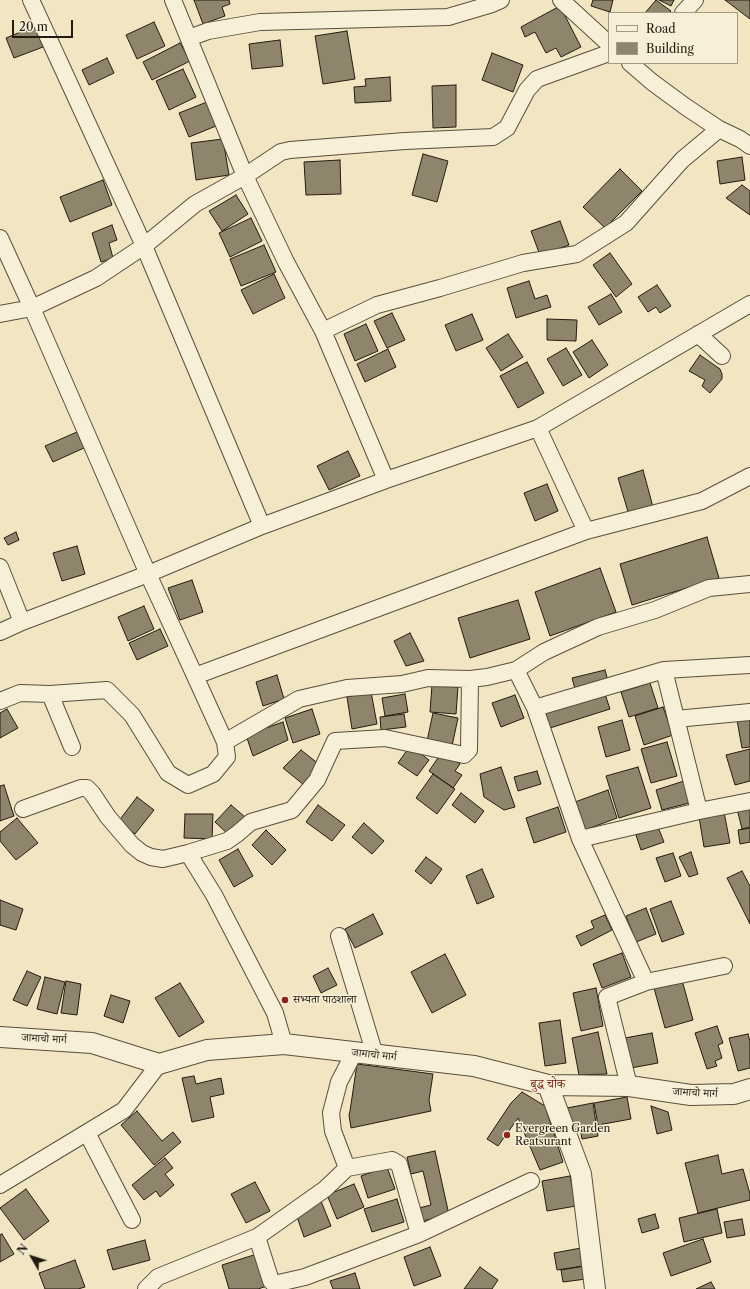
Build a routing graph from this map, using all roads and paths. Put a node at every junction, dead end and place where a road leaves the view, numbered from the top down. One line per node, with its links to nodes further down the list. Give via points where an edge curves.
1 (31, 0): 15 (street)
2 (173, 0): 7 (street)
3 (501, 0): 7 (street, via 448,17 260,22 208,31)
4 (561, 0): 8 (street)
5 (694, 0): 6 (street)
6 (684, 12)
7 (189, 38): 13 (street)
8 (608, 43)
9 (608, 53): 13 (street, via 537,80 527,90 507,128 493,137 290,150 281,152)
10 (634, 64): 11 (street, via 652,82)
11 (719, 129): 12 (street); 19 (street, via 682,160 626,222 577,254 523,262 377,305)
12 (747, 138)
13 (245, 176): 15 (street, via 194,204); 19 (street, via 286,262)
14 (0, 238): 17 (street)
15 (144, 246): 17 (street, via 96,278); 25 (street)
16 (750, 304): 20 (street)
17 (32, 308): 18 (street); 28 (street)
18 (0, 314)
19 (323, 331): 24 (street)
20 (698, 334): 21 (street); 22 (street)
21 (722, 356)
22 (538, 428): 24 (street); 26 (street)
23 (750, 476): 26 (street, via 702,501)
24 (386, 480): 25 (street)
25 (262, 526): 28 (street)
26 (586, 531): 35 (street)
27 (0, 567): 30 (street)
28 (148, 574): 30 (street); 35 (street)
29 (750, 584): 33 (street, via 709,588 655,610 598,627 544,652)
30 (22, 622): 31 (street)
31 (0, 632)
32 (750, 665): 34 (street)
33 (516, 670): 36 (street); 39 (street)
34 (664, 670): 39 (street); 41 (street)
35 (195, 676): 42 (street)
36 (470, 679): 42 (street, via 428,678 402,684 347,688 298,699); 48 (street, via 469,750 464,755 385,738 335,741 317,780 292,810 251,822 227,841)
37 (50, 694): 38 (street, via 20,693); 42 (street, via 107,690 132,714 168,773 188,784 213,774 227,757); 43 (street)
38 (0, 701)
39 (535, 708): 47 (street)
40 (750, 712): 41 (street)
41 (676, 719): 46 (street)
42 (225, 742)
43 (72, 747)
44 (750, 802): 46 (street)
45 (23, 809): 48 (street, via 87,788 118,830 142,852 151,857 163,858)
46 (700, 811): 47 (street)
47 (580, 839): 51 (street)
48 (188, 853): 53 (street, via 214,895 275,1013)
49 (339, 936): 55 (street)
50 (724, 966): 51 (street)
51 (646, 982): 58 (street, via 607,998)
52 (0, 1037): 56 (street, जामाचो मार्ग, via 92,1043)
53 (284, 1044): 54 (street, जामाचो मार्ग); 56 (street, जामाचो मार्ग, via 206,1050)
54 (354, 1053): 55 (street, जामाचो मार्ग); 61 (street, via 339,1082 331,1113 333,1131)
55 (375, 1055): 57 (street, जामाचो मार्ग, via 474,1066)
56 (159, 1064): 60 (street, via 124,1110)
57 (548, 1085): 58 (street, जामाचो मार्ग); 69 (street, via 581,1174)
58 (630, 1086): 59 (street, जामाचो मार्ग, via 691,1095 734,1094)
59 (750, 1089)
60 (87, 1133): 63 (street); 64 (street)
61 (347, 1168): 65 (street, via 392,1160 399,1164); 66 (street, via 325,1189)
62 (531, 1180): 65 (street)
63 (0, 1185)
64 (132, 1220)
65 (419, 1234): 67 (street)
66 (257, 1237): 67 (street, via 271,1282); 68 (street, via 158,1277)
67 (306, 1283)
68 (146, 1289)
69 (595, 1289)

